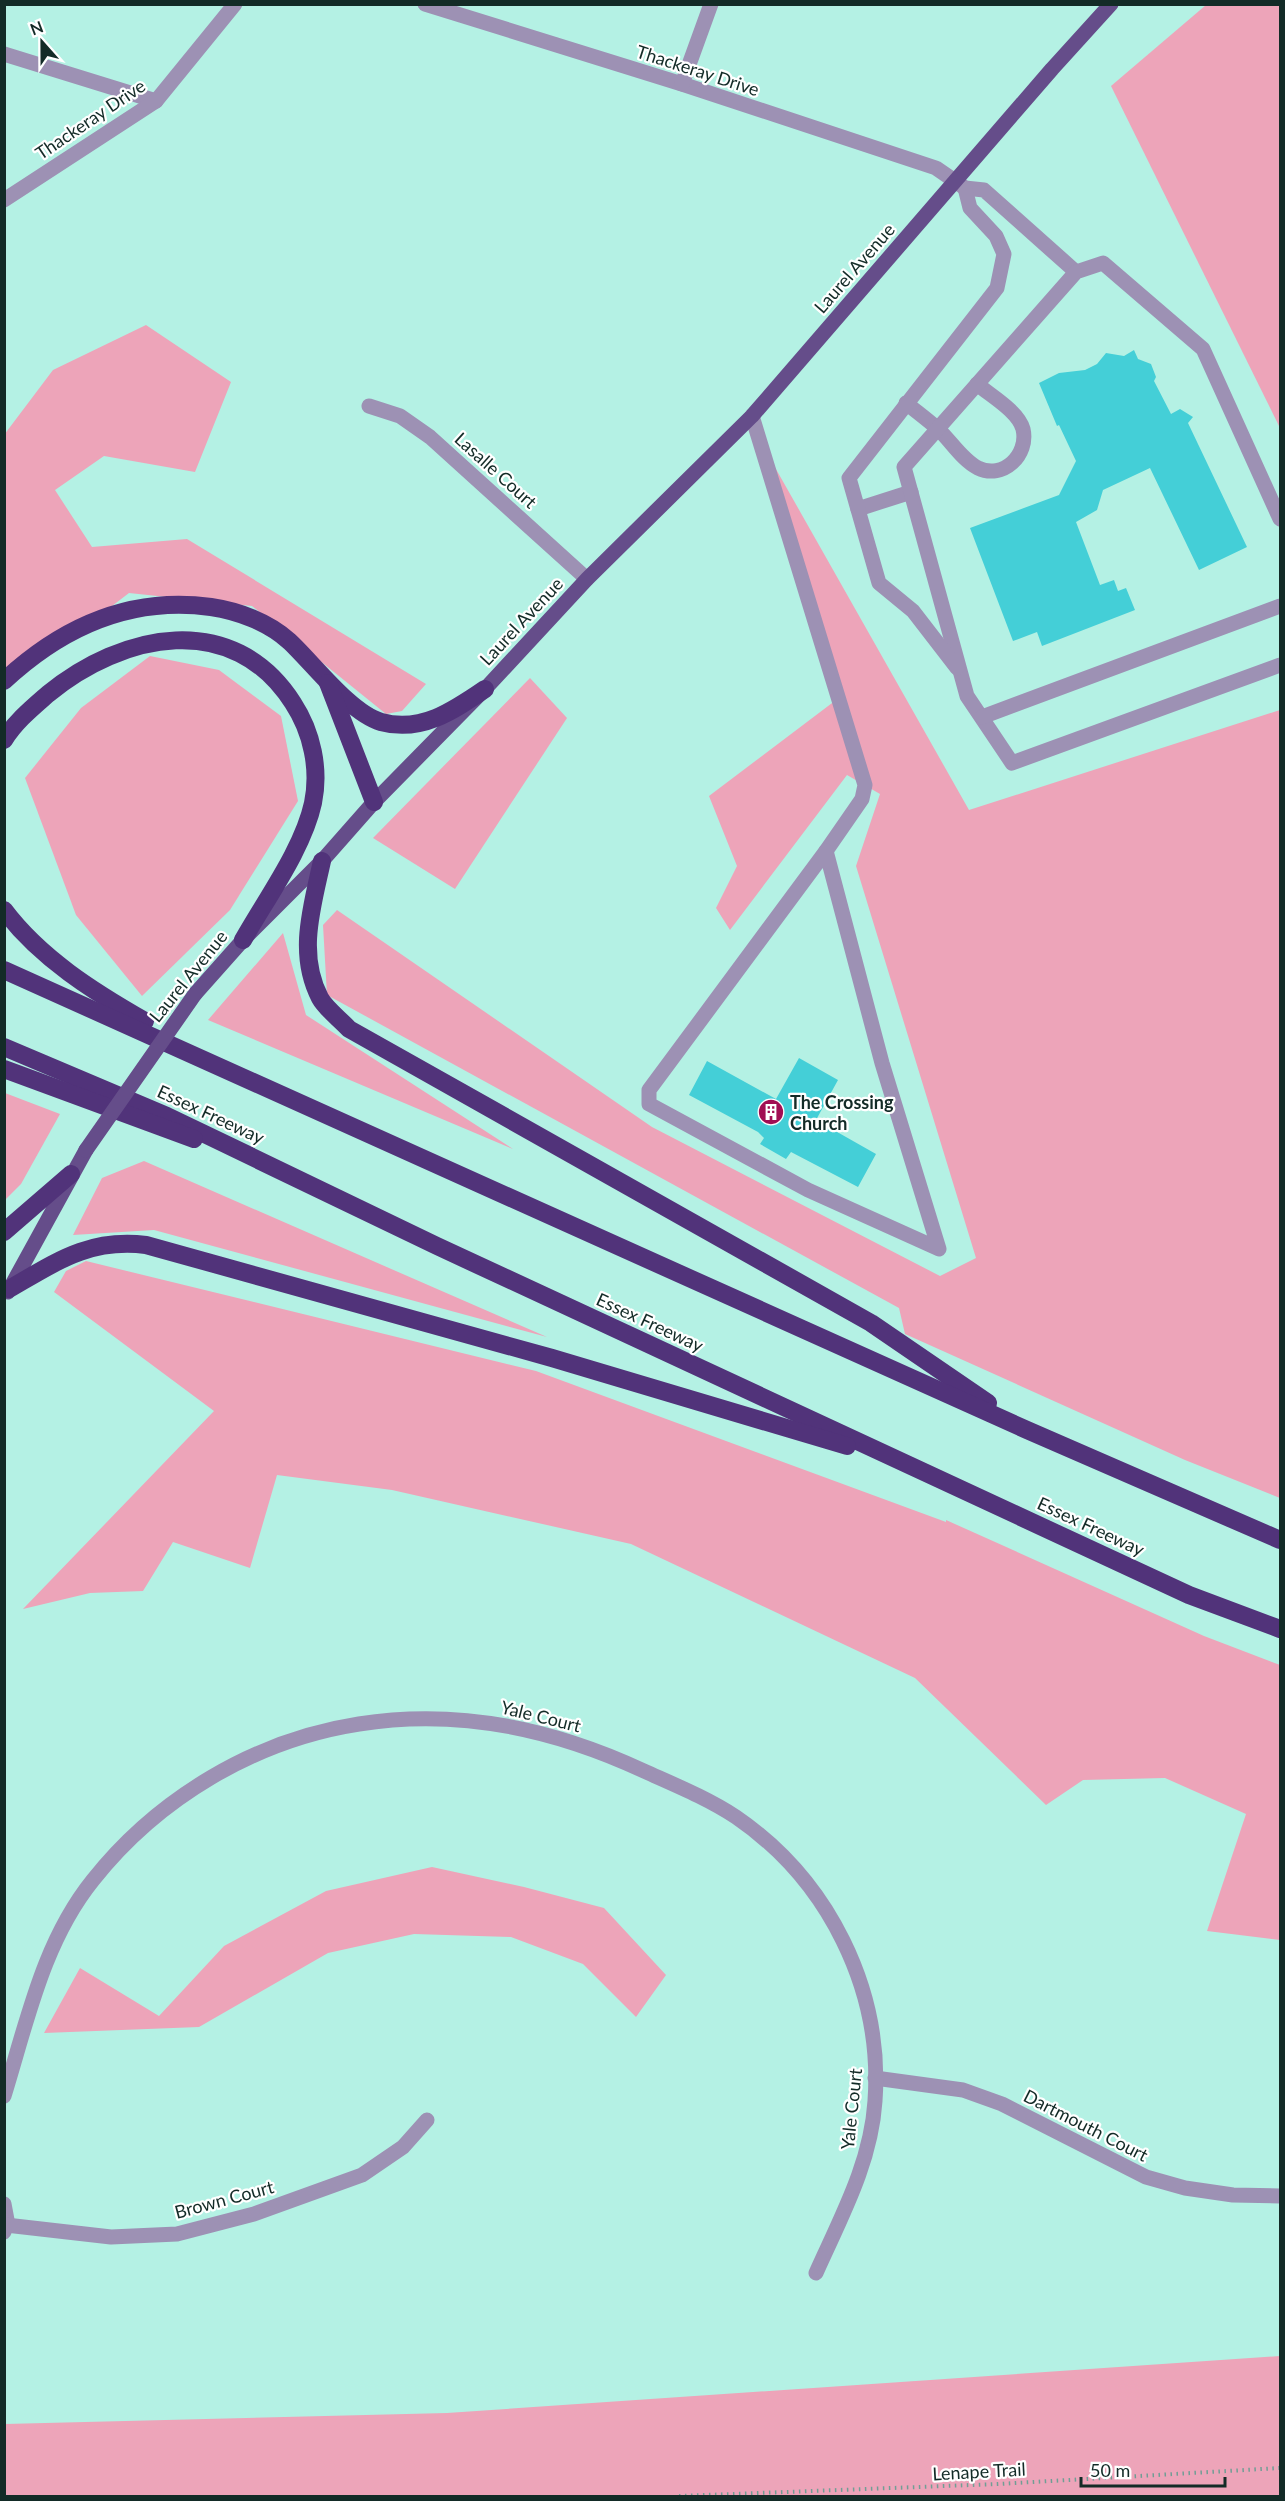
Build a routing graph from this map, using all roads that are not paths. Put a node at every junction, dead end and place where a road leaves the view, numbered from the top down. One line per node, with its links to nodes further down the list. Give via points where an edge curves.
1 (235, 4): 7 (street, Thackeray Drive)
2 (425, 4): 6 (street, Thackeray Drive)
3 (711, 4): 6 (street)
4 (1111, 4): 8 (main road, Laurel Avenue)
5 (4, 54): 7 (street)
6 (682, 84): 8 (street, Thackeray Drive, via 936,168)
7 (156, 101): 9 (street, Thackeray Drive)
8 (961, 184): 10 (street, Thackeray Drive, via 984,190); 12 (street, via 970,208 996,236 1004,254 1003,269 997,288); 14 (main road, Laurel Avenue)
9 (4, 200)
10 (1076, 272): 11 (street); 18 (street, via 1103,263 1203,349)
11 (977, 384): 15 (street); 15 (street, via 1017,418 1023,429 1023,446 1017,459 1004,468 978,468)
12 (906, 403): 15 (street); 17 (street, via 849,478)
13 (369, 406): 19 (street, Lasalle Court, via 400,416 430,437)
14 (752, 416): 19 (main road, Laurel Avenue); 29 (street, via 866,785 862,799)
15 (938, 429): 16 (street, via 904,467)
16 (911, 492): 17 (street); 22 (street)
17 (858, 509): 22 (street, via 879,583 912,610)
18 (1281, 519)
19 (586, 579): 25 (main road, Laurel Avenue)
20 (1281, 606): 26 (street)
21 (1281, 665): 26 (street, via 1012,763)
22 (961, 673): 26 (street, via 967,696)
23 (4, 681): 24 (highway, via 21,665 83,626 108,615 168,603 226,609 246,616 288,640)
24 (327, 682): 25 (highway, via 373,719 396,725 446,715); 28 (highway)
25 (485, 689): 28 (main road, Laurel Avenue)
26 (982, 717)
27 (4, 740): 32 (highway, via 62,682 109,655 148,642 204,642 240,653 272,676 306,725 314,757 315,789 298,843)
28 (374, 802): 30 (main road, Laurel Avenue)
29 (826, 851): 29 (street, via 649,1090 649,1104 808,1190 939,1249 882,1063)
30 (322, 861): 32 (main road, Laurel Avenue); 41 (highway, via 306,936 311,974 321,999 349,1029 871,1323)
31 (4, 910): 36 (highway, via 19,929 93,992)
32 (243, 940): 38 (main road, Laurel Avenue, bridge, via 195,994)
33 (4, 970): 36 (highway)
34 (4, 1047): 37 (highway, Essex Freeway)
35 (4, 1069): 37 (highway, via 163,1130)
36 (240, 1075): 41 (highway)
37 (261, 1160): 42 (highway, Essex Freeway, via 458,1256)
38 (71, 1174): 39 (highway); 40 (main road, Laurel Avenue)
39 (4, 1232)
40 (7, 1293): 42 (highway, via 86,1248 108,1243 146,1245 552,1358)
41 (1027, 1430): 43 (highway)
42 (904, 1462): 44 (highway, Essex Freeway, via 1189,1595)
43 (1281, 1540)
44 (1281, 1629)
45 (875, 2078): 46 (street, Yale Court, via 866,2001 843,1939 807,1883 761,1836 706,1799 618,1759 533,1731 445,1718 356,1724 270,1748 190,1790 155,1817 92,1881 67,1917 41,1972); 48 (street, Dartmouth Court, via 963,2090 1002,2104 1146,2177 1233,2195); 51 (street, Yale Court, via 871,2133 863,2169)
46 (4, 2096)
47 (427, 2120): 50 (street, Brown Court, via 403,2147 362,2175 254,2214 177,2234 111,2237)
48 (1281, 2196)
49 (4, 2204): 50 (street, Brown Court)
50 (5, 2229)
51 (816, 2273)

